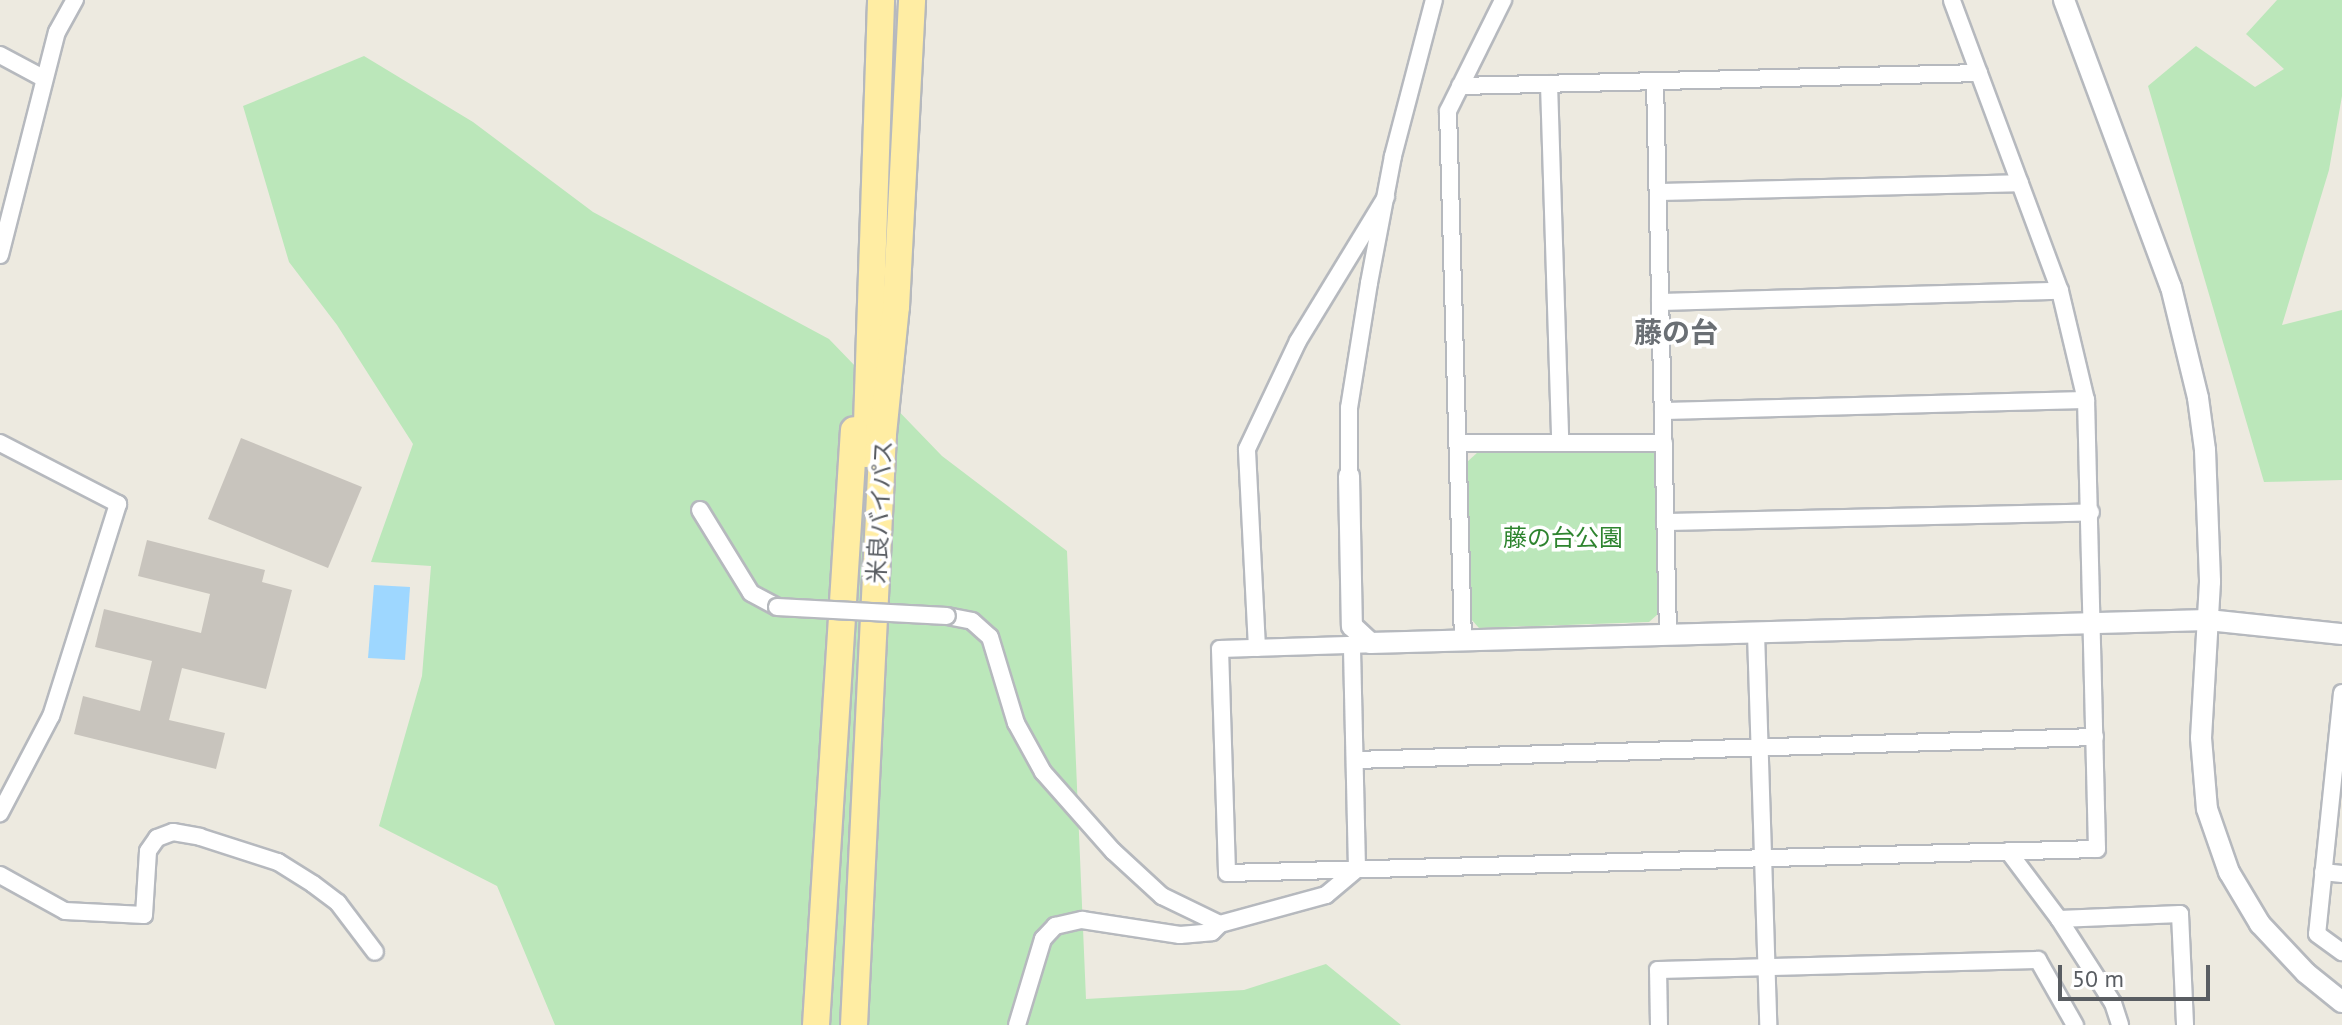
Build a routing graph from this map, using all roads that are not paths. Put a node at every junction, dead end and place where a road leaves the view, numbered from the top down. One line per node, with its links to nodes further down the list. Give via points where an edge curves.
1 (75, 0): 10 (street, via 57,32)
2 (881, 0): 20 (main road, 米良バイパス)
3 (912, 0): 21 (main road, 米良バイパス)
4 (1434, 0): 16 (street)
5 (1503, 0): 13 (street)
6 (1952, 0): 9 (street)
7 (2064, 0): 32 (street, via 2148,219 2187,344 2205,450)
8 (0, 55): 10 (street)
9 (1979, 73): 11 (street); 14 (street)
10 (43, 78): 17 (street)
11 (1655, 82): 12 (street); 15 (street)
12 (1549, 84): 13 (street); 24 (street)
13 (1460, 86): 26 (street, via 1448,111)
14 (2020, 183): 15 (street); 18 (street)
15 (1658, 192): 19 (street)
16 (1386, 197): 28 (street, via 1349,408); 40 (street, via 1298,341 1247,449)
17 (0, 255)
18 (2060, 291): 19 (street); 22 (street)
19 (1660, 302): 23 (street)
20 (868, 307): 59 (main road, via 838,636); 60 (main road, 米良バイパス)
21 (896, 307): 61 (main road, 米良バイパス, via 877,558); 62 (main road, via 896,434)
22 (2086, 400): 23 (street); 30 (street)
23 (1663, 411): 27 (street)
24 (1560, 442): 26 (street); 27 (street)
25 (0, 443): 46 (street, via 118,504 51,716)
26 (1457, 443): 37 (street)
27 (1664, 443): 31 (street)
28 (1349, 476): 38 (street, via 1352,626 1363,641)
29 (700, 510): 54 (street, bridge, via 751,593 777,607 972,621 990,637 1016,723 1043,772 1113,851 1162,896)
30 (2091, 512): 31 (street); 33 (street)
31 (1665, 522): 36 (street)
32 (2208, 620): 33 (street); 35 (street); 58 (street, via 2201,738 2205,795 2229,872 2260,924)
33 (2094, 623): 34 (street); 42 (street)
34 (1756, 633): 36 (street); 43 (street)
35 (2342, 634)
36 (1668, 635): 37 (street)
37 (1463, 641): 38 (street)
38 (1385, 644): 39 (street)
39 (1352, 645): 40 (street); 45 (street)
40 (1257, 648): 49 (street, via 1220,649 1227,873)
41 (2342, 693): 44 (street)
42 (2095, 737): 43 (street); 47 (street, via 2097,849)
43 (1759, 748): 45 (street); 48 (street)
44 (2339, 757): 50 (street)
45 (1355, 760): 49 (street)
46 (0, 813)
47 (2008, 851): 48 (street); 53 (street)
48 (1763, 858): 49 (street); 57 (street)
49 (1357, 869): 54 (street, via 1326,895)
50 (2323, 872): 51 (street); 56 (street, via 2317,934)
51 (2342, 874)
52 (0, 875): 55 (street, via 65,911 144,915 148,851 157,838 173,832 200,837 278,862 313,884 338,903)
53 (2059, 919): 67 (street, via 2113,1003); 68 (street, via 2180,914)
54 (1220, 924): 63 (street, via 1212,932 1180,935 1082,920 1055,926 1043,939)
55 (375, 952)
56 (2342, 952)
57 (1766, 968): 64 (street, via 1658,970); 65 (street); 66 (street, via 2038,960)
58 (2342, 1002)
59 (816, 1025)
60 (843, 1025)
61 (854, 1025)
62 (873, 1025)
63 (1017, 1025)
64 (1659, 1025)
65 (1768, 1025)
66 (2075, 1025)
67 (2120, 1025)
68 (2185, 1025)

